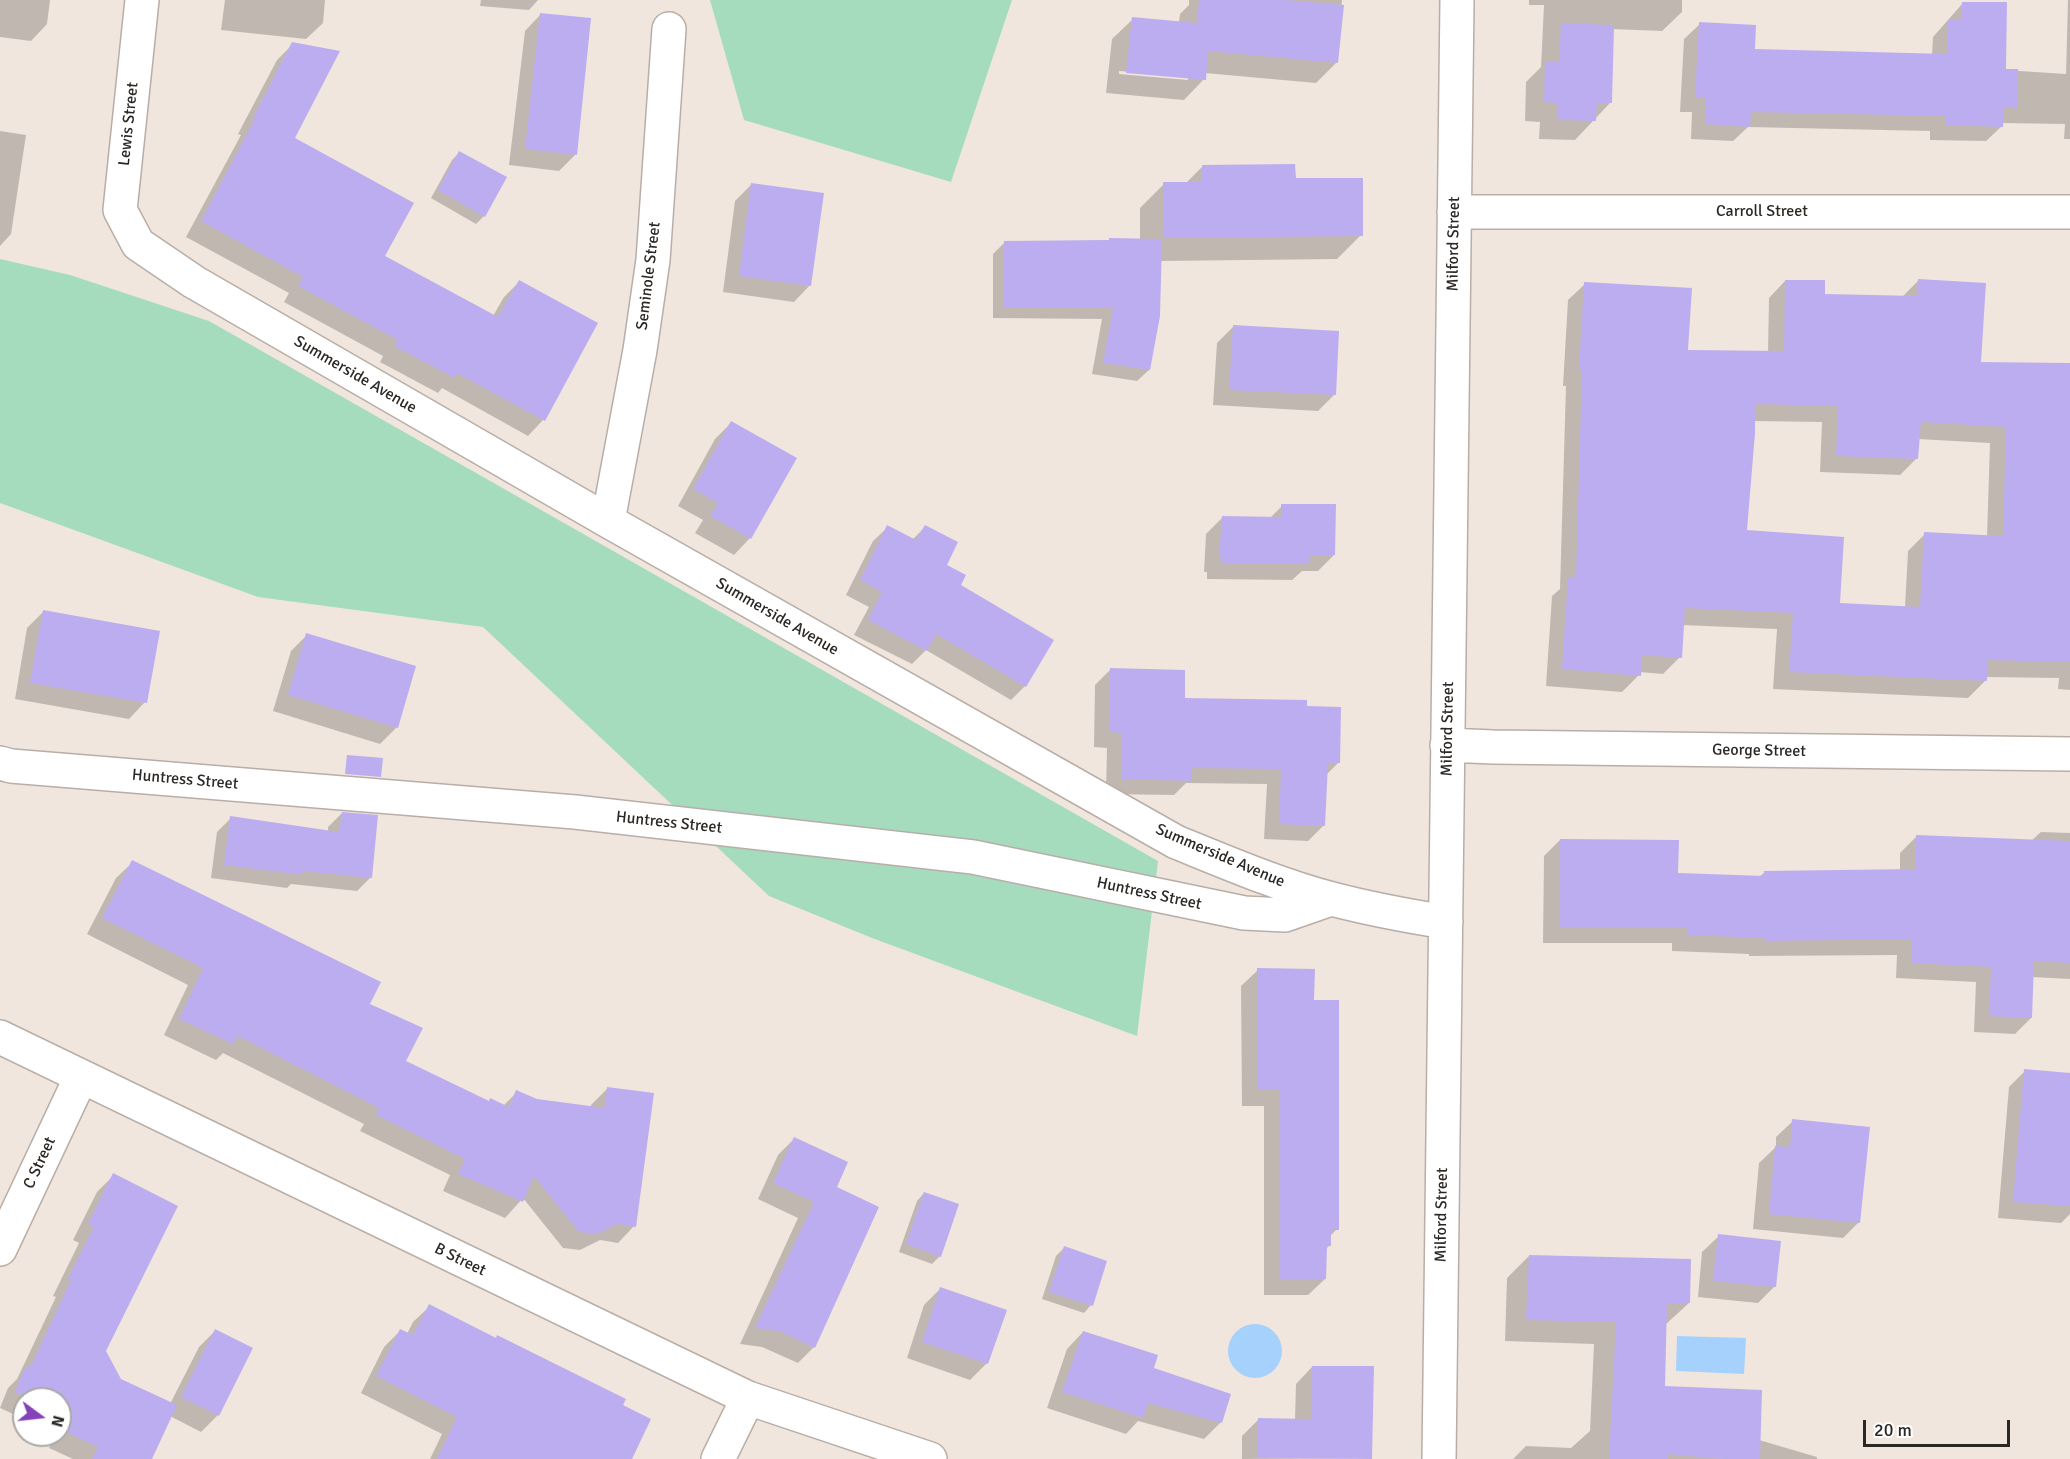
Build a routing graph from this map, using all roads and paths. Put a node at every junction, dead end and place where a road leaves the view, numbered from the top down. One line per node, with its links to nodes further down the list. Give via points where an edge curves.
1 (142, 0): 6 (street, Lewis Street, via 120,210)
2 (1457, 0): 4 (street, Milford Street)
3 (669, 29): 7 (street, Seminole Street, via 653,260)
4 (1454, 212): 5 (street, Carroll Street); 8 (street, Milford Street)
5 (2070, 212)
6 (138, 244): 7 (street, Summerside Avenue, via 194,282)
7 (608, 521): 11 (street, Summerside Avenue, via 1176,842)
8 (1447, 745): 9 (street, George Street); 12 (street, Milford Street)
9 (2070, 754)
10 (0, 763): 11 (street, Huntress Street, via 575,812 973,857 1244,913 1285,915)
11 (1331, 899): 12 (street, Summerside Avenue)
12 (1446, 922): 19 (street, Milford Street)
13 (0, 1037): 14 (street, B Street)
14 (81, 1077): 15 (street, C Street); 16 (street, B Street)
15 (0, 1249)
16 (748, 1398): 17 (street); 18 (street, B Street)
17 (718, 1459)
18 (930, 1459)
19 (1439, 1459)

